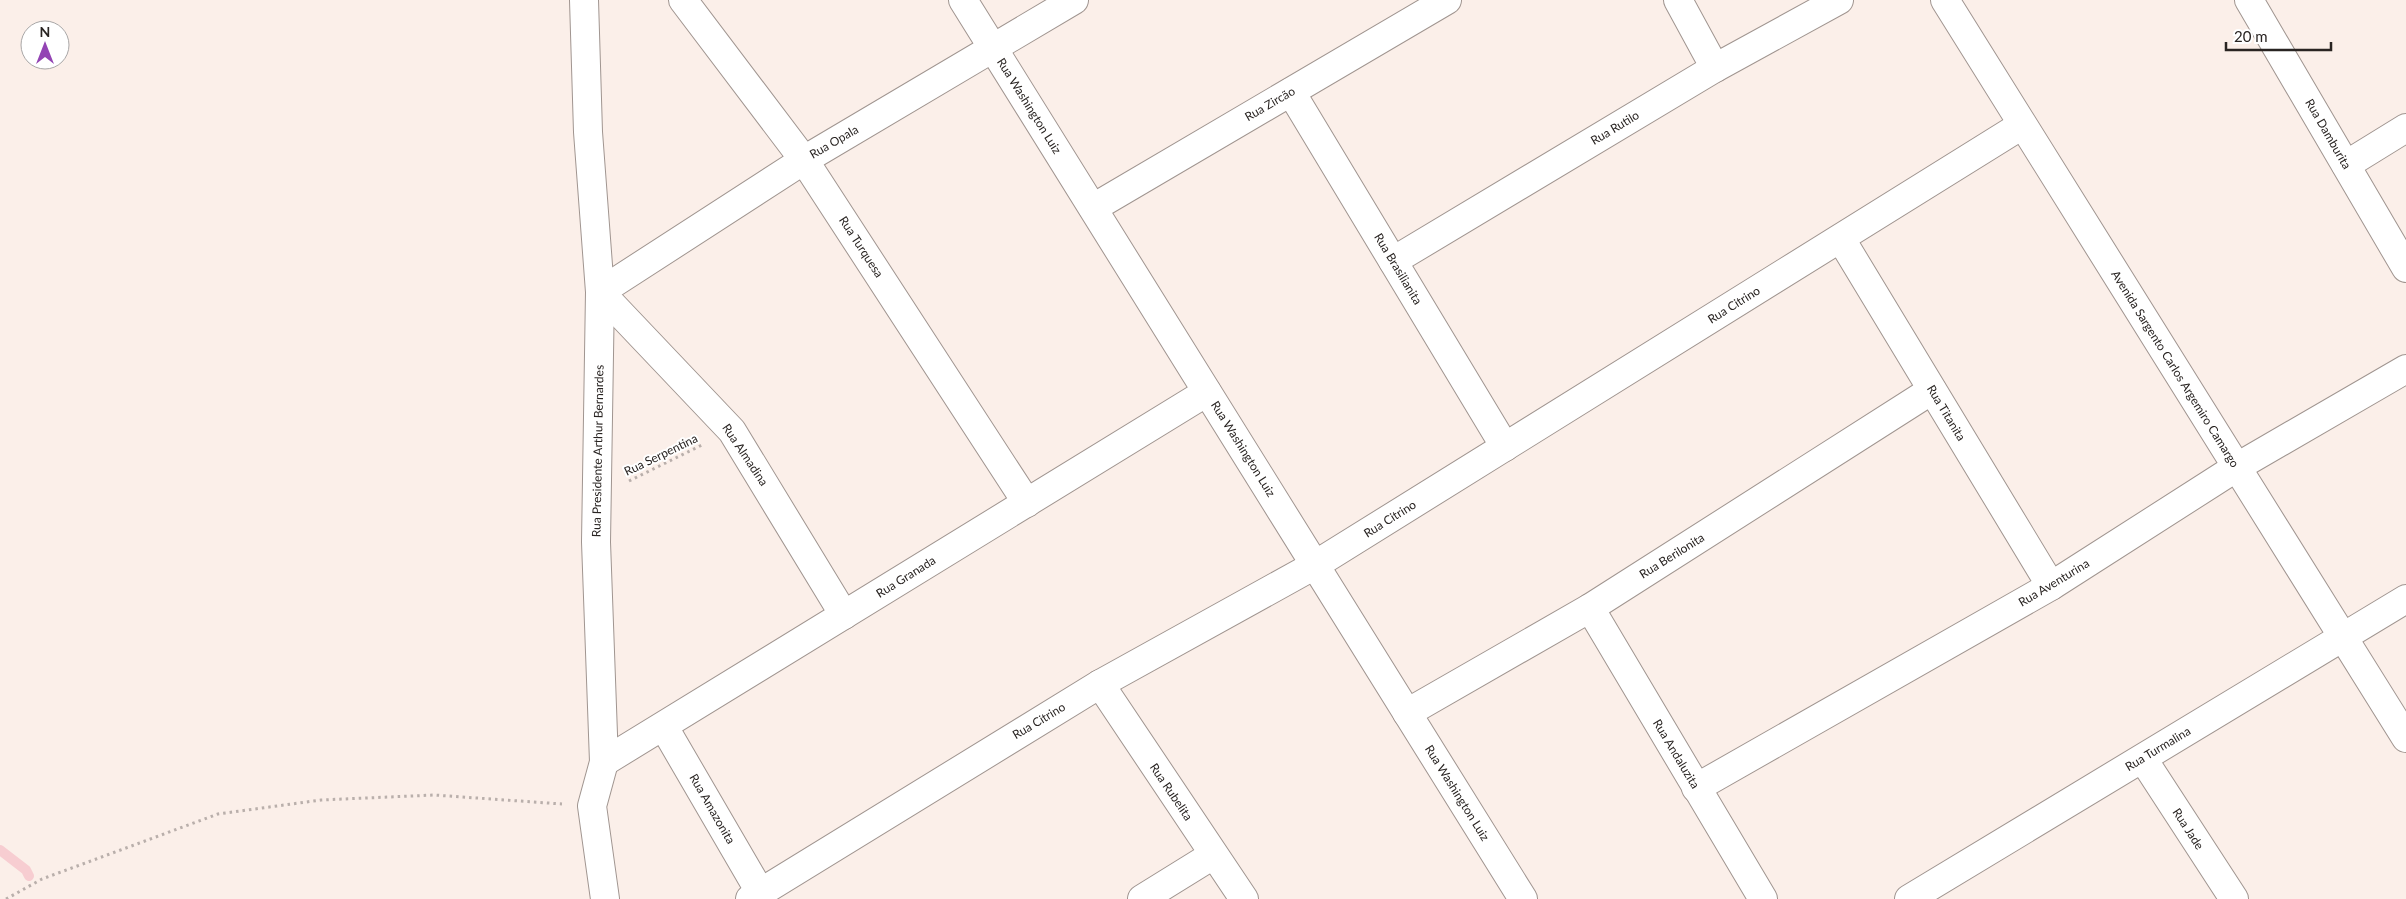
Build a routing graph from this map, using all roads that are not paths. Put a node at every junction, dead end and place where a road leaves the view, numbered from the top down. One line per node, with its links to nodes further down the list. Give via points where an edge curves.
1 (584, 0): 21 (street, Rua Presidente Arthur Bernardes, via 588,132)
2 (684, 0): 15 (street, Rua Turquesa)
3 (964, 0): 10 (street, Rua Washington Luiz)
4 (1074, 0): 10 (street, Rua Opala)
5 (1447, 0): 12 (street, Rua Zircão)
6 (1678, 0): 11 (street)
7 (1839, 0): 11 (street, Rua Rutilo)
8 (1945, 0): 13 (street, Avenida Sargento Carlos Argemiro Camargo)
9 (2249, 0): 16 (street, Rua Damburita)
10 (994, 49): 15 (street, Rua Opala); 17 (street, Rua Washington Luiz)
11 (1715, 68): 19 (street, Rua Rutilo)
12 (1291, 92): 17 (street, Rua Zircão); 19 (street, Rua Brasilianita)
13 (2022, 124): 18 (street, Rua Citrino); 26 (street, Avenida Sargento Carlos Argemiro Camargo)
14 (2406, 128): 16 (street)
15 (804, 160): 21 (street, Rua Opala); 27 (street, Rua Turquesa)
16 (2346, 165): 20 (street, Rua Damburita)
17 (1093, 208): 24 (street, Rua Washington Luiz)
18 (1841, 239): 23 (street, Rua Titanita); 25 (street, Rua Citrino)
19 (1393, 261): 25 (street, Rua Brasilianita)
20 (2406, 268)
21 (600, 292): 32 (street, Rua Almadina, via 732,431); 39 (street, Rua Presidente Arthur Bernardes, via 596,542)
22 (2406, 369): 26 (street, Rua Aventurina)
23 (1932, 390): 29 (street, Rua Titanita); 31 (street, Rua Berilonita)
24 (1207, 392): 27 (street, Rua Granada); 28 (street, Rua Washington Luiz)
25 (1505, 447): 28 (street, Rua Citrino)
26 (2237, 467): 29 (street, Rua Aventurina); 33 (street, Avenida Sargento Carlos Argemiro Camargo)
27 (1027, 502): 32 (street, Rua Granada)
28 (1315, 565): 34 (street, Rua Citrino); 35 (street, Rua Washington Luiz)
29 (2051, 586): 40 (street, Rua Aventurina)
30 (2406, 599): 33 (street, Rua Turmalina)
31 (1590, 608): 35 (street, Rua Berilonita); 40 (street, Rua Andaluzita)
32 (844, 615): 36 (street, Rua Granada)
33 (2342, 638): 37 (street, Avenida Sargento Carlos Argemiro Camargo); 38 (street, Rua Turmalina)
34 (1100, 684): 41 (street, Rua Rubelita); 42 (street, Rua Citrino)
35 (1407, 713): 46 (street, Rua Washington Luiz)
36 (664, 727): 39 (street, Rua Granada); 42 (street, Rua Amazonita)
37 (2406, 738)
38 (2143, 759): 48 (street, Rua Turmalina); 49 (street, Rua Jade)
39 (604, 762): 43 (street, Rua Presidente Arthur Bernardes, via 592,806)
40 (1696, 788): 47 (street, Rua Andaluzita)
41 (1213, 855): 44 (street); 45 (street, Rua Rubelita)
42 (755, 895)
43 (605, 899)
44 (1142, 899)
45 (1244, 899)
46 (1523, 899)
47 (1763, 899)
48 (1909, 899)
49 (2234, 899)

